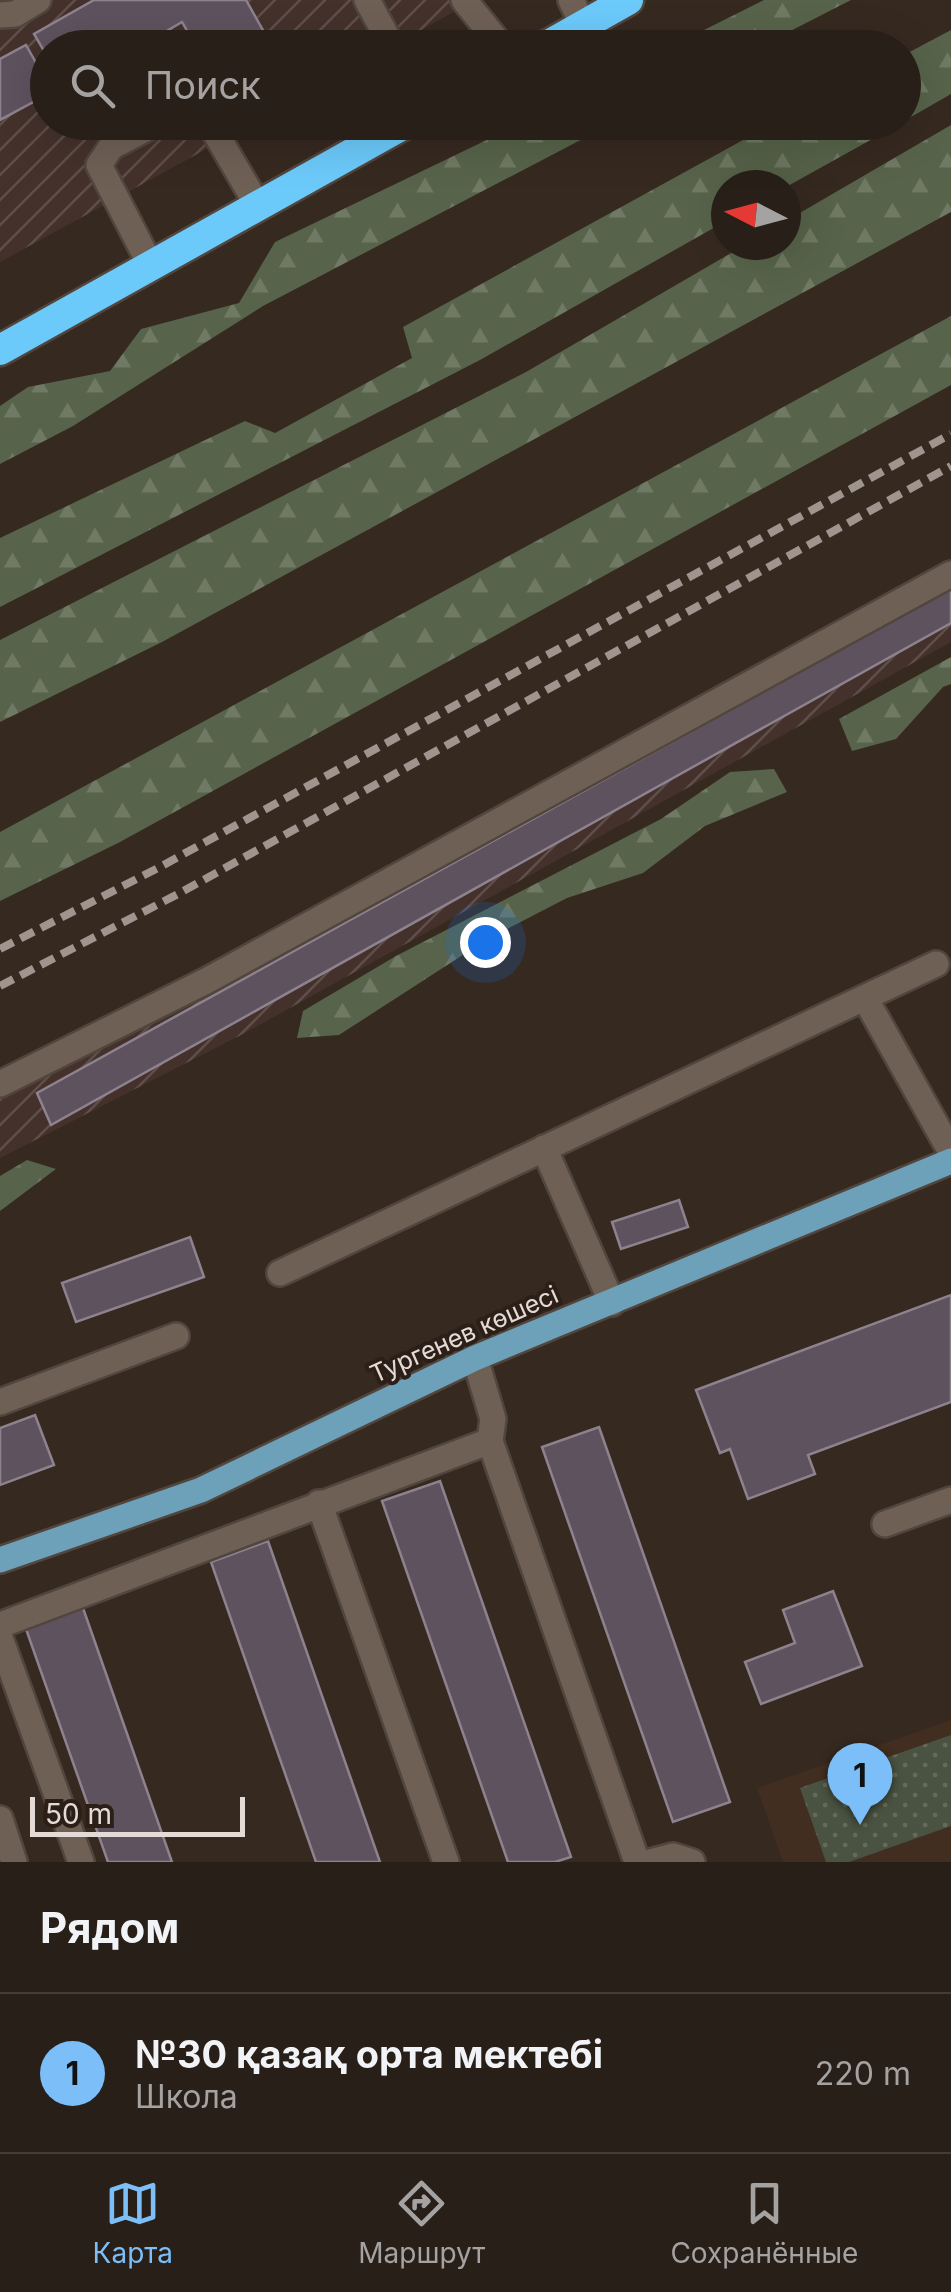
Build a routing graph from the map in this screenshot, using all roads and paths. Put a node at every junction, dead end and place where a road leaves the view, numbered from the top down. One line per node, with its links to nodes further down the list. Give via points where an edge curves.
1 (38, 0): 6 (lane)
2 (366, 0): 7 (lane)
3 (464, 0): 8 (lane)
4 (628, 0): 5 (highway)
5 (576, 13)
6 (0, 15)
7 (383, 30)
8 (488, 30)
9 (124, 140): 13 (lane, via 99,165)
10 (220, 140): 12 (lane)
11 (376, 140): 12 (highway)
12 (258, 206): 13 (highway)
13 (151, 266): 14 (highway)
14 (0, 350)
15 (951, 574): 18 (lane, via 206,980)
16 (936, 964): 17 (lane)
17 (864, 998): 19 (lane); 20 (lane)
18 (0, 1084)
19 (544, 1148): 22 (lane); 23 (lane)
20 (951, 1152)
21 (951, 1162): 23 (main road, Тургенев көшесі)
22 (280, 1273)
23 (612, 1303): 25 (main road, Тургенев көшесі)
24 (176, 1336): 26 (lane)
25 (475, 1358): 27 (lane, via 493,1419); 31 (main road, Тургенев көшесі, via 202,1490)
26 (0, 1402)
27 (490, 1441): 29 (lane); 38 (lane)
28 (951, 1500): 30 (lane)
29 (319, 1504): 32 (lane); 37 (lane)
30 (885, 1524)
31 (0, 1560)
32 (0, 1625)
33 (0, 1638): 36 (lane)
34 (0, 1820): 35 (lane)
35 (14, 1862)
36 (80, 1862)
37 (446, 1862)
38 (637, 1862)
39 (650, 1862): 40 (lane, via 672,1856)
40 (692, 1862)

